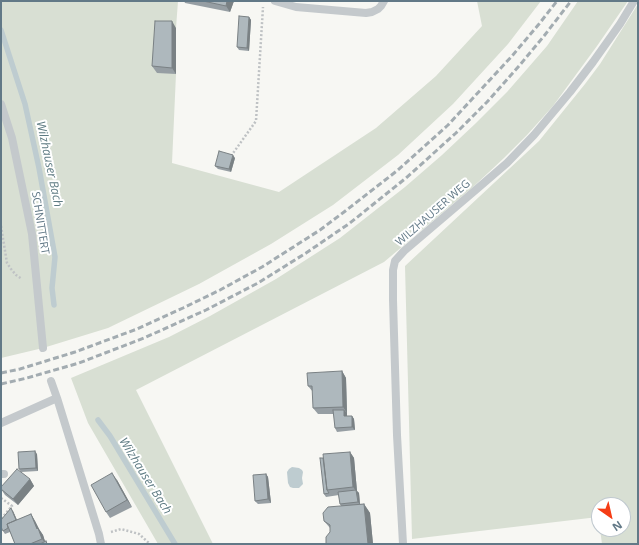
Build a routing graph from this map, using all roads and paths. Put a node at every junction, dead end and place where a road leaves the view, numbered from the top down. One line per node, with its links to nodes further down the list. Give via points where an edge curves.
1 (263, 1): 6 (path, via 256,121)
2 (275, 1): 3 (lane, via 296,7 366,13 378,8)
3 (384, 1)
4 (634, 1): 18 (lane, WILZHAUSER WEG, via 593,62 534,135 507,163 404,251 396,261 393,270 393,316 396,435)
5 (1, 104): 8 (lane, SCHNITTERT, via 12,138 32,234)
6 (230, 157)
7 (1, 226): 8 (path, via 10,269 16,276)
8 (36, 282): 9 (lane, SCHNITTERT)
9 (43, 348)
10 (51, 381): 11 (lane)
11 (57, 398): 12 (lane); 15 (lane)
12 (1, 423)
13 (1, 498): 14 (path, via 12,506)
14 (1, 520)
15 (99, 534): 16 (lane); 17 (path, via 121,529 139,534)
16 (101, 544)
17 (150, 544)
18 (403, 544)

